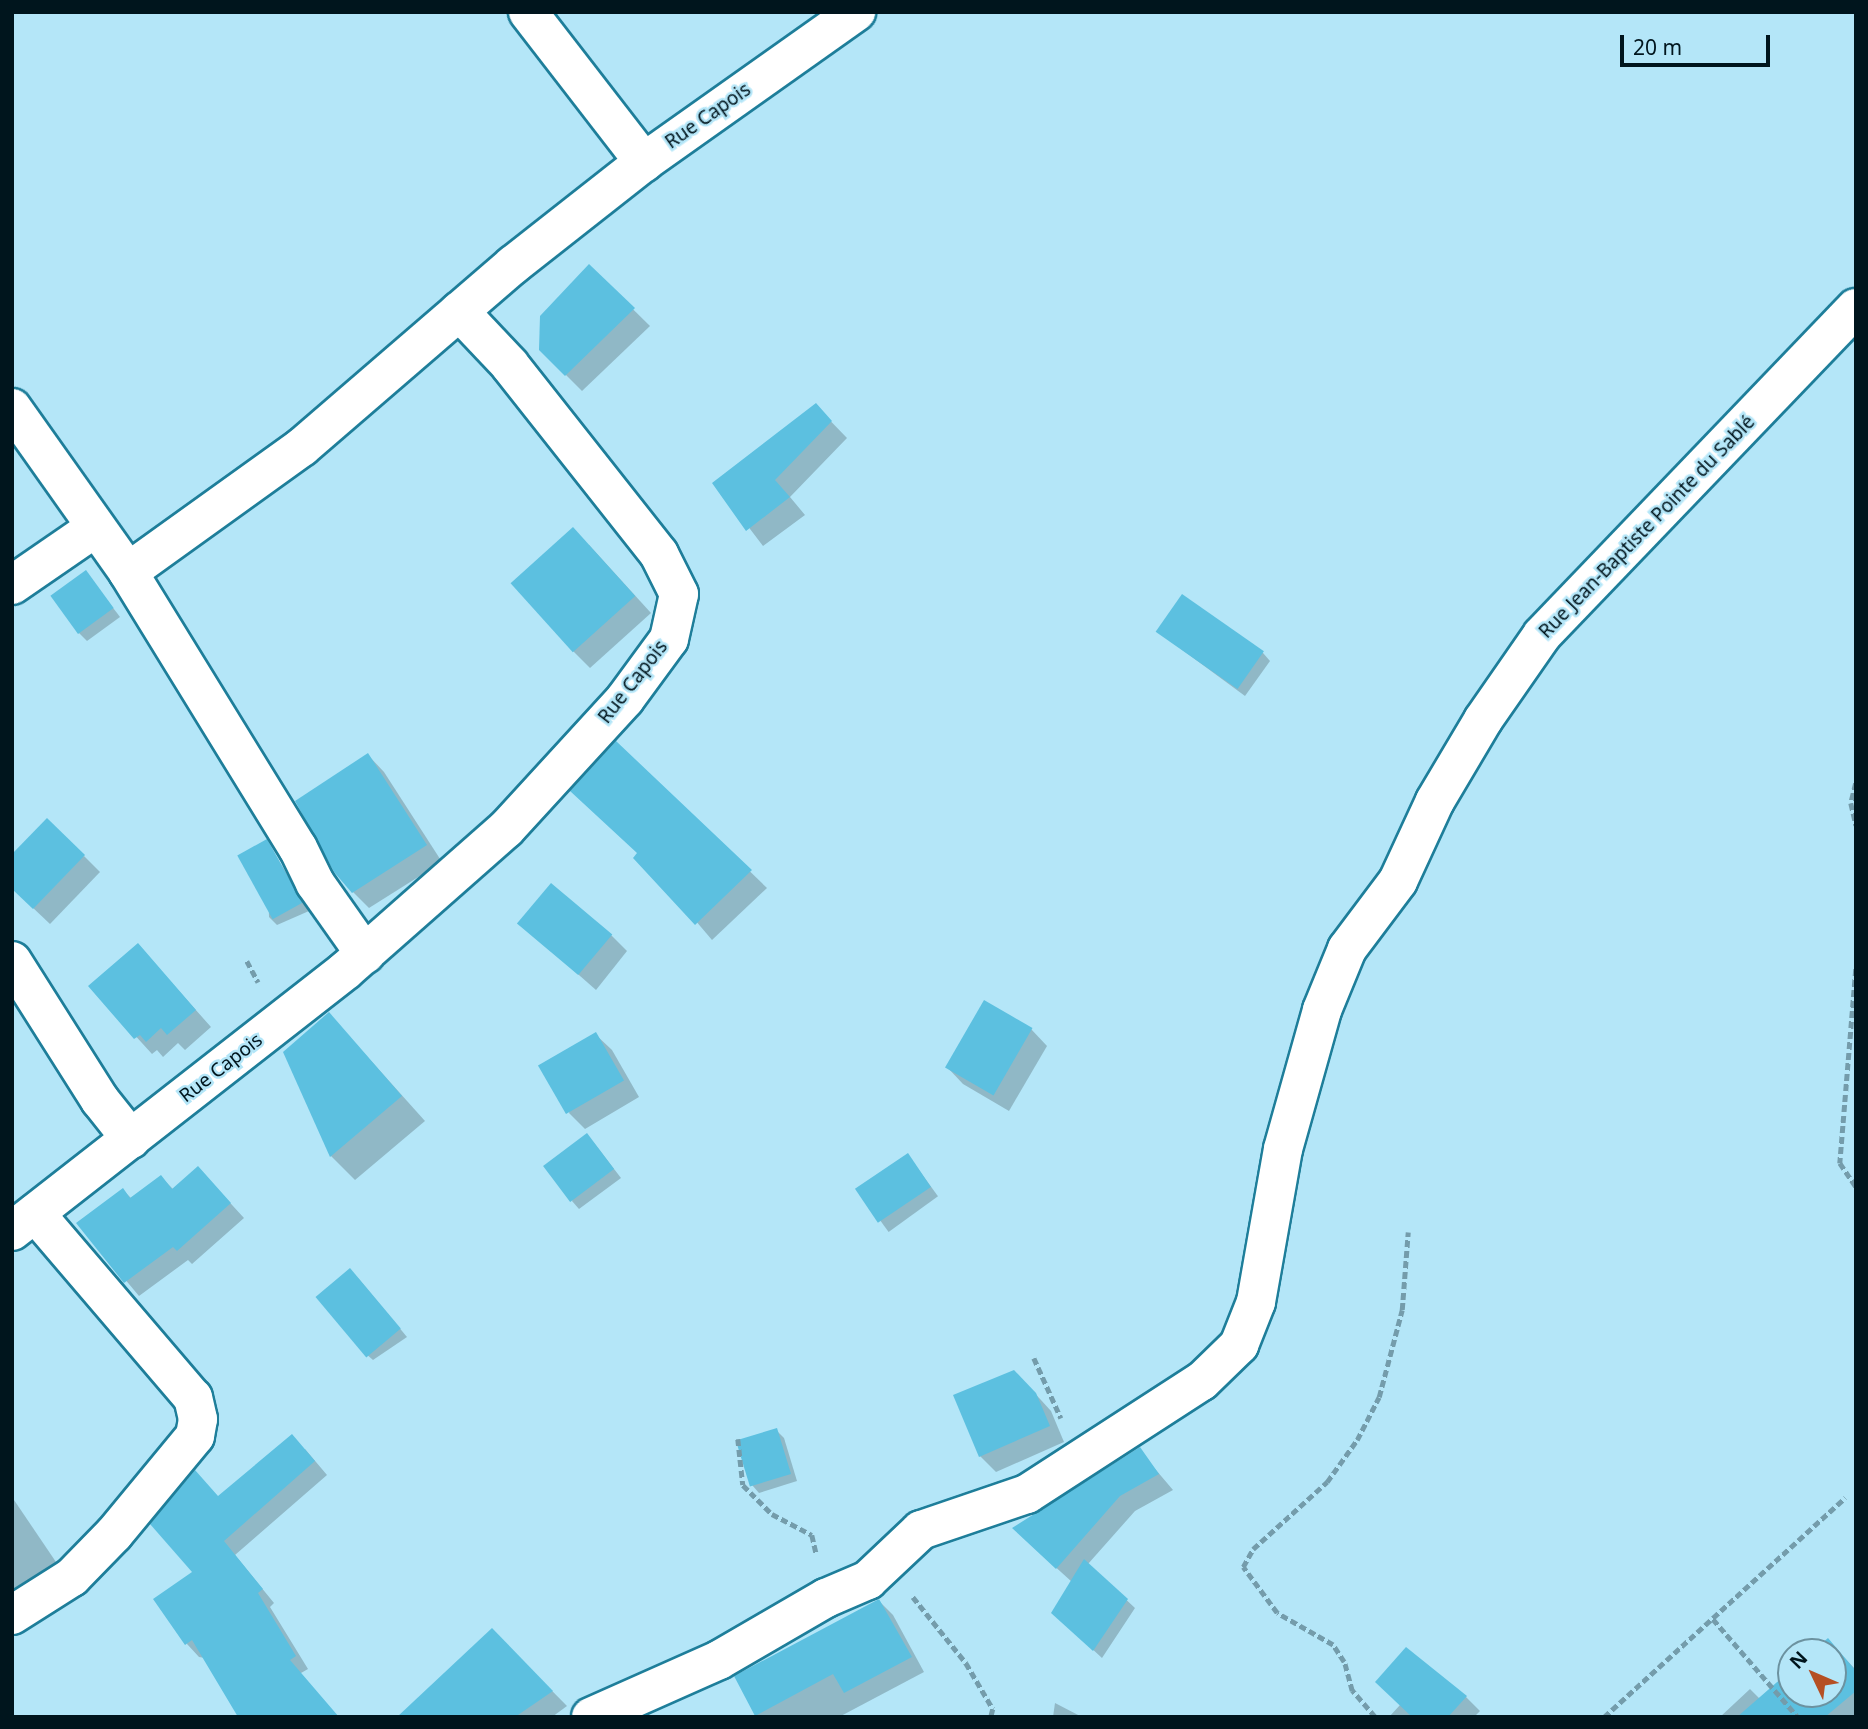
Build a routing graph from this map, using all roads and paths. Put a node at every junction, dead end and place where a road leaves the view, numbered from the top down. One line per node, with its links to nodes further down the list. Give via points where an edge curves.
1 (528, 12): 3 (street)
2 (856, 12): 3 (street, Rue Capois)
3 (644, 162): 5 (street, Rue Capois)
4 (1856, 308): 25 (street, Rue Jean-Baptiste Pointe du Sablé, via 1542,635 1483,720 1435,801 1398,881 1347,949 1322,1010 1283,1149 1256,1302 1239,1345 1202,1381 1027,1494)
5 (460, 311): 8 (street, via 302,447); 12 (street, Rue Capois, via 510,365 659,554 679,594 669,639 625,699 506,829)
6 (12, 408): 7 (street)
7 (95, 528): 8 (street); 9 (street)
8 (128, 572): 12 (street, via 315,883)
9 (12, 585)
10 (1856, 783): 11 (path, via 1851,803)
11 (1856, 825)
12 (365, 954): 17 (street, Rue Capois)
13 (12, 961): 17 (street, via 100,1100)
14 (247, 961): 16 (path)
15 (1856, 969): 18 (path, via 1840,1164)
16 (252, 971)
17 (131, 1139): 19 (street, Rue Capois)
18 (1856, 1187)
19 (24, 1222): 27 (street, via 193,1398 198,1419 195,1436 114,1534 72,1577)
20 (1408, 1231): 31 (path, via 1402,1310 1379,1397 1357,1440 1327,1482 1253,1549 1243,1567 1277,1613 1334,1645 1345,1662 1352,1691)
21 (1034, 1358): 22 (path)
22 (1040, 1369)
23 (738, 1439): 26 (path, via 743,1485 772,1514 812,1535)
24 (1845, 1498): 28 (path)
25 (921, 1530): 26 (street, Rue Jean-Baptiste Pointe du Sablé, via 868,1580); 30 (path, via 913,1597 976,1679 993,1709)
26 (826, 1598): 29 (street, Rue Jean-Baptiste Pointe du Sablé, via 719,1660)
27 (12, 1615)
28 (1713, 1619): 32 (path); 33 (path)
29 (591, 1717)
30 (991, 1717)
31 (1375, 1717)
32 (1605, 1717)
33 (1798, 1717)

